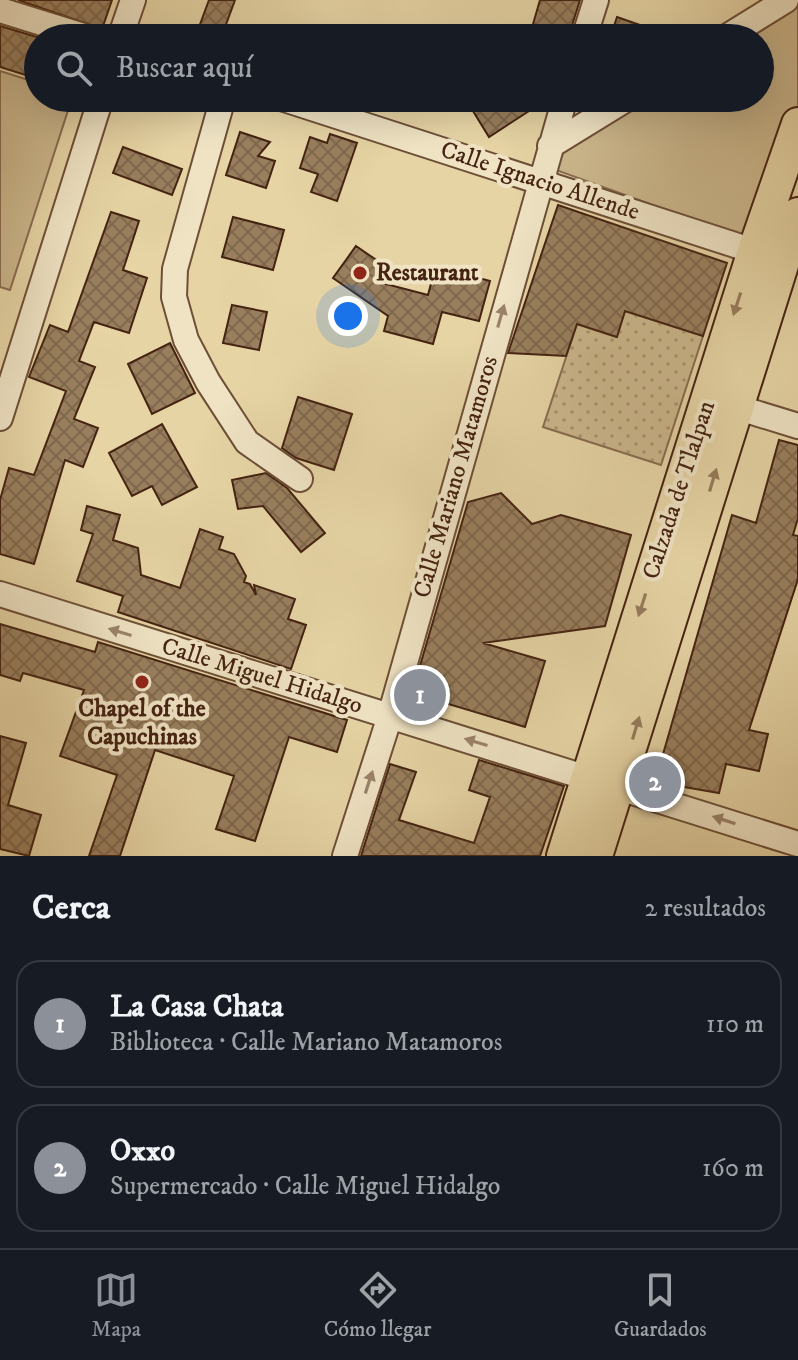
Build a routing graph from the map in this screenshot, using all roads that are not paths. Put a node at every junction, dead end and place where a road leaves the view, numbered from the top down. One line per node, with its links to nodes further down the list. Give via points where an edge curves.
1 (133, 0): 6 (street)
2 (596, 0): 7 (street)
3 (786, 0): 8 (street)
4 (0, 10): 5 (street)
5 (45, 24)
6 (125, 24)
7 (588, 24)
8 (747, 24)
9 (97, 112): 20 (street)
10 (219, 112): 22 (street, via 175,269 174,297 186,340 247,442)
11 (325, 112): 16 (street, Calle Ignacio Allende)
12 (561, 112): 15 (street, Calle Mariano Matamoros)
13 (605, 112): 15 (street)
14 (798, 124): 18 (main road, Calzada de Tlalpan)
15 (550, 146): 16 (street, Calle Mariano Matamoros)
16 (539, 180): 18 (street, Calle Ignacio Allende); 24 (street, Calle Mariano Matamoros, one-way to 16)
17 (798, 214): 18 (main road, Calzada de Tlalpan)
18 (778, 259): 19 (main road, Calzada de Tlalpan); 25 (main road, Calzada de Tlalpan, one-way to 25)
19 (736, 407): 21 (street); 25 (main road, Calzada de Tlalpan, one-way to 19)
20 (0, 418)
21 (798, 426)
22 (300, 479)
23 (0, 594): 24 (street, Calle Miguel Hidalgo, one-way to 23)
24 (390, 716): 25 (street, Calle Miguel Hidalgo, one-way to 24); 27 (street, Calle Mariano Matamoros, one-way to 24)
25 (603, 781): 26 (street, Calle Miguel Hidalgo, one-way to 25); 28 (main road, Calzada de Tlalpan); 29 (main road, Calzada de Tlalpan)
26 (798, 844)
27 (345, 856)
28 (563, 856)
29 (596, 856)

